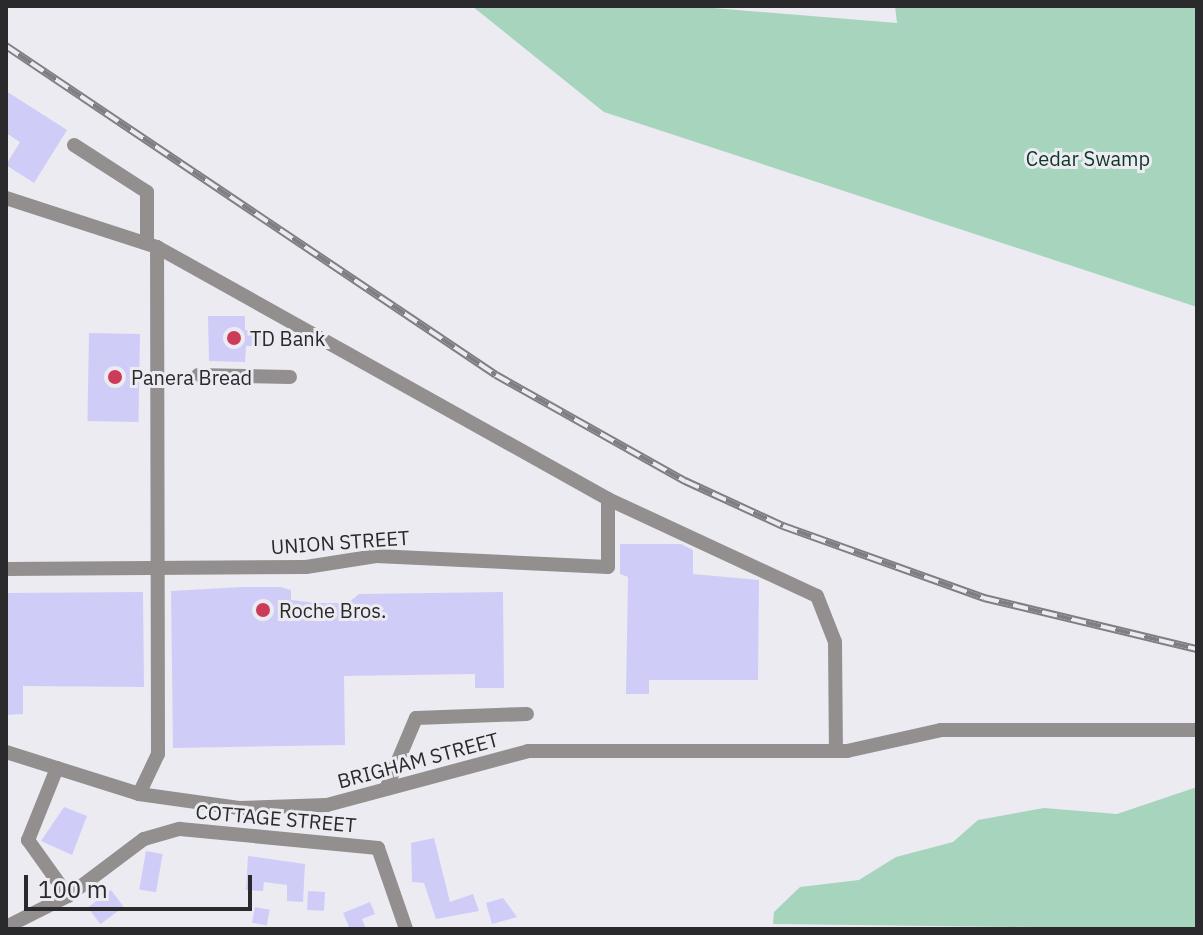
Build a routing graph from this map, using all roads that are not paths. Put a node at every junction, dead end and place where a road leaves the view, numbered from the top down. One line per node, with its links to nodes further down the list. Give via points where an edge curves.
1 (74, 145): 3 (street, via 147,192)
2 (6, 198): 3 (street)
3 (152, 245): 6 (street); 7 (street)
4 (198, 375): 5 (street)
5 (290, 377)
6 (608, 499): 7 (street, UNION STREET, via 608,567 376,556 306,567); 11 (street, via 817,596 835,642)
7 (158, 568): 8 (street, UNION STREET); 15 (street, via 158,754)
8 (6, 569)
9 (527, 714): 14 (street, via 464,711 416,718)
10 (1197, 730): 11 (street, BRIGHAM STREET, via 941,730)
11 (841, 751): 14 (street, BRIGHAM STREET, via 528,751)
12 (6, 752): 13 (street, BRIGHAM STREET)
13 (57, 768): 15 (street, BRIGHAM STREET); 16 (street, via 28,840)
14 (386, 789): 15 (street, BRIGHAM STREET, via 327,805 239,808)
15 (139, 794)
16 (68, 896): 17 (street, COTTAGE STREET); 18 (street, COTTAGE STREET, via 144,839 169,830 378,848)
17 (6, 927)
18 (406, 929)

